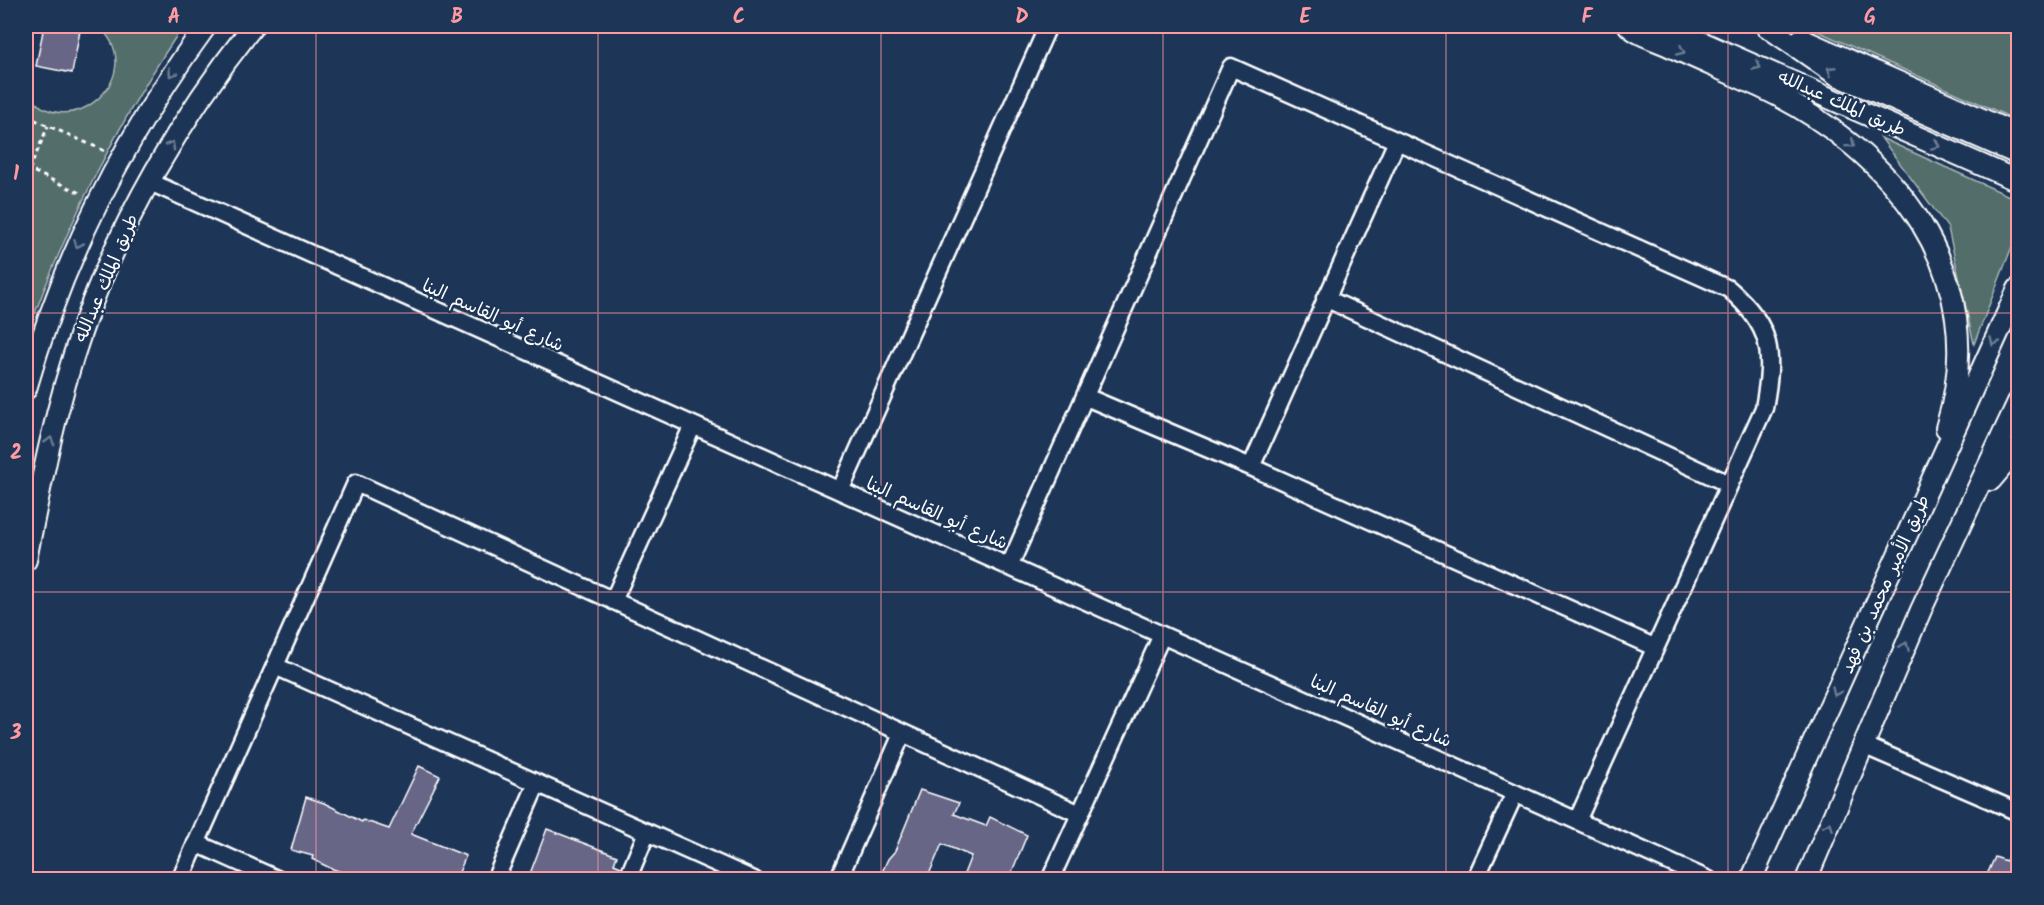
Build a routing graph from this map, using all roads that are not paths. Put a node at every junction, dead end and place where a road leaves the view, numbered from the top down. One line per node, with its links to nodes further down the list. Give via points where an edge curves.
1 (206, 26): 14 (street, طريق الملك عبدالله, one-way to 14, via 170,76 98,201 52,306)
2 (253, 26): 11 (street, طريق الملك عبدالله, one-way to 2, via 183,124)
3 (1048, 26): 22 (street)
4 (1629, 26): 21 (street, one-way to 21, via 1820,118 1868,158 1914,212 1943,263 1952,293 1958,349 1950,417)
5 (1665, 26): 10 (street, طريق الملك عبدالله, one-way to 10)
6 (1768, 26): 7 (street); 9 (street, one-way to 6, via 1837,75)
7 (2019, 135)
8 (1397, 141): 13 (street); 15 (street, via 1231,68); 20 (street, via 1729,289 1751,308 1767,337 1770,372 1764,408)
9 (2019, 154)
10 (2019, 181)
11 (150, 182): 17 (street, شارع أبو القاسم البنا); 24 (street, طريق الملك عبدالله, one-way to 11, via 48,451 83,328 120,240)
12 (2019, 289): 21 (street, طريق الأمير محمد بن فهد, one-way to 21)
13 (1325, 298): 19 (street); 20 (street)
14 (26, 389)
15 (1086, 398): 19 (street); 25 (street)
16 (2019, 402): 23 (street)
17 (693, 425): 22 (street, شارع أبو القاسم البنا); 26 (street)
18 (2019, 448): 23 (street)
19 (1251, 467): 28 (street)
20 (1729, 484): 28 (street)
21 (1928, 488): 48 (street, طريق الأمير محمد بن فهد, one-way to 48)
22 (840, 491): 25 (street, شارع أبو القاسم البنا)
23 (1972, 504): 31 (street, one-way to 23)
24 (26, 560)
25 (1010, 567): 27 (street, شارع أبو القاسم البنا)
26 (613, 601): 29 (street, via 356,483); 30 (street)
27 (1162, 635): 33 (street, شارع أبو القاسم البنا); 35 (street)
28 (1654, 647): 36 (street)
29 (275, 666): 32 (street); 38 (street)
30 (902, 734): 35 (street); 44 (street)
31 (1863, 745): 34 (street); 49 (street, one-way to 31)
32 (537, 783): 37 (street); 41 (street)
33 (1515, 793): 36 (street, شارع أبو القاسم البنا); 46 (street)
34 (2019, 812)
35 (1080, 814): 45 (street)
36 (1577, 821): 47 (street, شارع أبو القاسم البنا)
37 (647, 832): 42 (street); 43 (street)
38 (196, 843): 39 (street); 40 (street)
39 (180, 879)
40 (279, 879)
41 (495, 879)
42 (627, 879)
43 (754, 879)
44 (838, 879)
45 (1050, 879)
46 (1474, 879)
47 (1708, 879)
48 (1751, 879)
49 (1806, 879)

